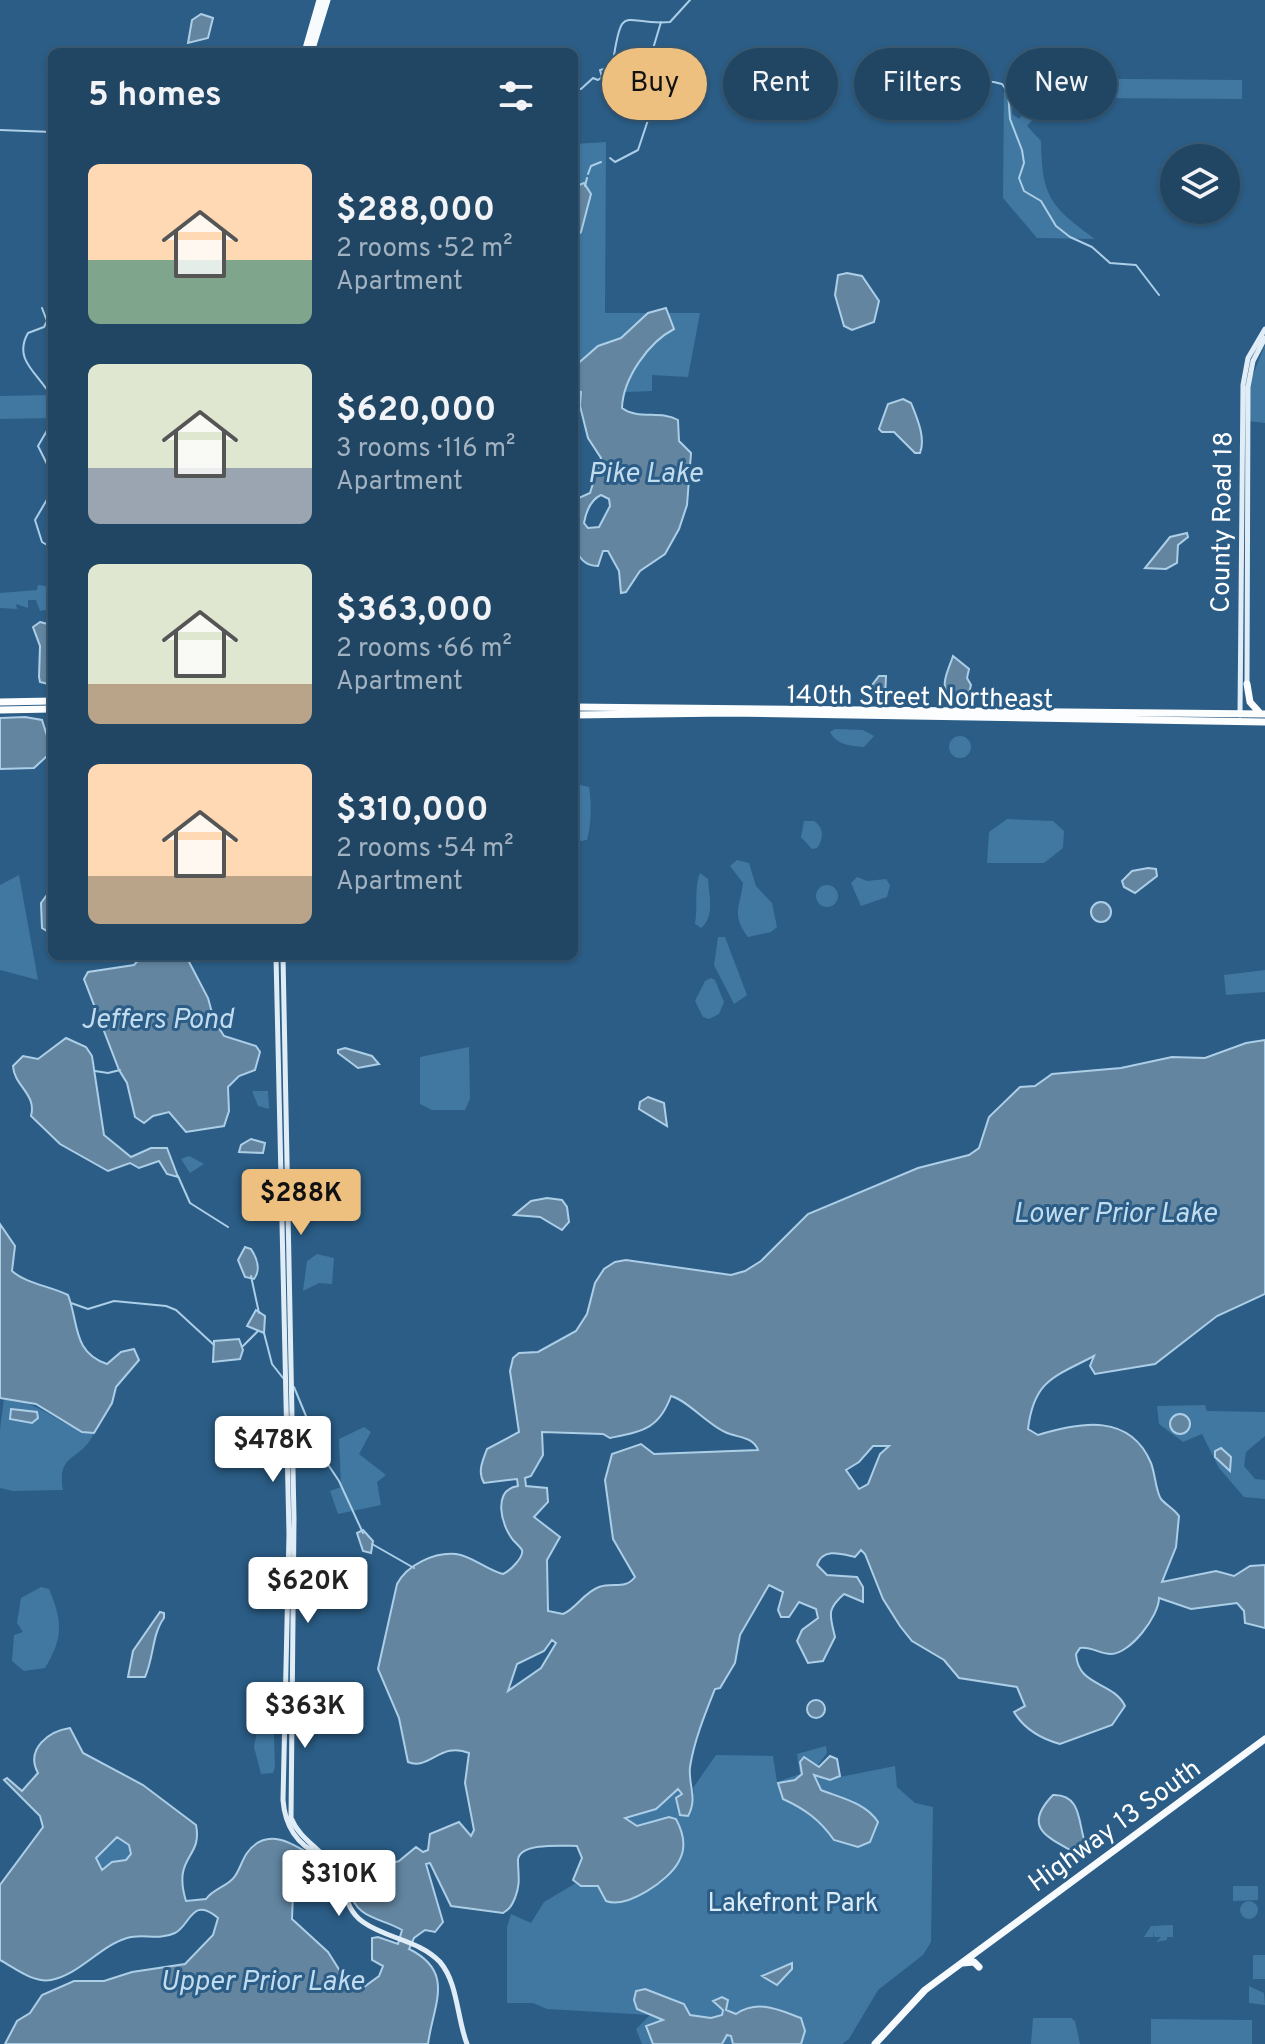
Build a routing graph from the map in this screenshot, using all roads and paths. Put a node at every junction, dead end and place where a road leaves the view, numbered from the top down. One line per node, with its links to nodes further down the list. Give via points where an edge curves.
1 (320, 0): 3 (main road)
2 (327, 0): 4 (main road)
3 (306, 48)
4 (312, 48)
5 (1265, 329): 7 (main road, County Road 18, via 1244,371)
6 (1265, 338): 8 (main road, County Road 18, via 1249,380)
7 (1242, 428): 8 (main road); 17 (main road, County Road 18)
8 (1247, 441): 9 (main road, County Road 18)
9 (1247, 684): 15 (highway, via 1253,709); 17 (main road, County Road 18)
10 (48, 701): 11 (highway)
11 (0, 702)
12 (578, 707): 17 (highway, 140th Street Northeast)
13 (48, 709): 14 (highway)
14 (0, 710)
15 (1265, 714): 17 (highway, 140th Street Northeast)
16 (578, 715): 17 (highway, 140th Street Northeast)
17 (1243, 718): 18 (highway, 140th Street Northeast)
18 (1265, 722)
19 (276, 960): 21 (main road)
20 (283, 960): 22 (main road)
21 (288, 1576): 22 (main road); 24 (main road, via 285,1818 294,1836)
22 (293, 1608): 24 (main road, via 289,1806 295,1827)
23 (1265, 1739): 25 (main road, Highway 13 South)
24 (322, 1855): 30 (main road, via 335,1868 357,1917 418,1946 443,1965)
25 (987, 1943): 26 (main road, Highway 13 South); 31 (main road, Highway 13 South, via 907,2001)
26 (961, 1964): 27 (main road); 28 (main road, Highway 13 South)
27 (979, 1967)
28 (918, 1997): 29 (main road); 32 (main road, Highway 13 South)
29 (920, 2012)
30 (467, 2044)
31 (869, 2044)
32 (875, 2044)

